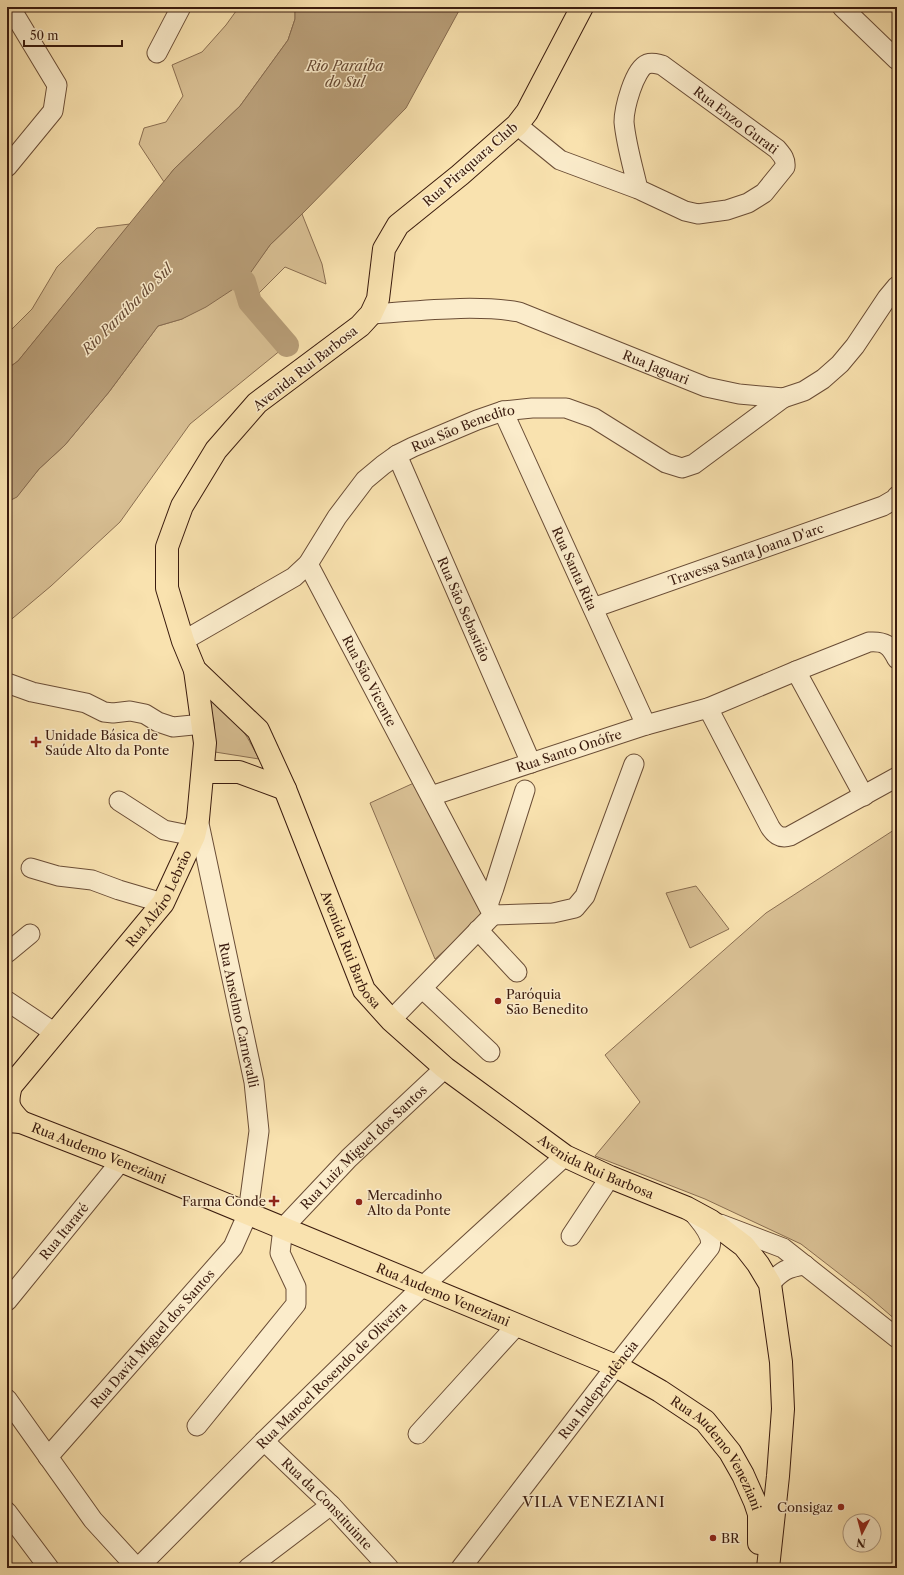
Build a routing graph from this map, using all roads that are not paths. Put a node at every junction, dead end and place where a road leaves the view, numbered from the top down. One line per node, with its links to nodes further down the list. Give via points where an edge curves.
1 (10, 7): 8 (street, via 57,85 53,111)
2 (182, 7): 5 (street)
3 (582, 7): 7 (main road, Rua Piraquara Club, via 527,112)
4 (842, 7): 6 (street)
5 (157, 53)
6 (897, 60)
7 (517, 125): 9 (street, Rua Enzo Gurati, via 560,160); 10 (main road, Rua Piraquara Club, via 398,226)
8 (7, 167)
9 (638, 189): 9 (street, Rua Enzo Gurati, via 685,211 698,214 712,212 748,203 764,193 786,163 777,149 662,65 647,64 641,68 633,84 624,120)
10 (384, 249): 12 (main road, Avenida Rui Barbosa, via 378,299)
11 (897, 286): 13 (street, Rua Jaguari, via 840,364 804,391)
12 (371, 314): 13 (street, Rua Jaguari, via 475,309 519,312 706,387 739,394); 19 (main road, Avenida Rui Barbosa, via 360,326 257,403 216,450 182,506 167,547 167,588)
13 (783, 398): 14 (street, Rua São Benedito, via 694,464 682,468 666,463 594,418 566,408)
14 (504, 411): 15 (street, Rua São Benedito, via 477,420); 18 (street, Rua Santa Rita)
15 (398, 455): 17 (street, Rua São Benedito, via 365,480); 27 (street, Rua São Sebastião)
16 (897, 496): 18 (street, Travessa Santa Joana D'arc, via 883,506)
17 (308, 564): 19 (street, Rua São Benedito, via 294,576); 33 (street, Rua São Vicente)
18 (593, 608): 26 (street, Rua Santa Rita)
19 (183, 641): 21 (main road, Avenida Rui Barbosa)
20 (897, 659): 22 (street, Rua Santo Onófre, via 887,644 879,641 869,642)
21 (195, 670): 25 (main road, Rua Alzíro Lebrão); 31 (main road, Avenida Rui Barbosa, via 258,730)
22 (796, 671): 24 (street, Rua Santo Onófre); 34 (street)
23 (7, 683): 25 (street, via 32,692 86,703 104,712 130,711 145,714 173,727)
24 (708, 708): 26 (street, Rua Santo Onófre); 34 (street, via 774,834 779,837 790,836)
25 (203, 724): 29 (main road, Rua Alzíro Lebrão)
26 (646, 725): 27 (street, Rua Santo Onófre)
27 (531, 763): 33 (street, Rua Santo Onófre)
28 (634, 764): 39 (street, via 585,896 575,908 553,913)
29 (203, 772): 31 (main road, via 239,772); 36 (main road, Rua Alzíro Lebrão)
30 (897, 777): 34 (street)
31 (285, 789): 46 (main road, Avenida Rui Barbosa, via 364,990)
32 (525, 790): 39 (street, via 494,888)
33 (431, 796): 39 (street, Rua São Vicente)
34 (864, 796)
35 (119, 801): 36 (street, via 164,830)
36 (196, 828): 38 (main road, Rua Alzíro Lebrão); 56 (street, Rua Anselmo Carnevalli, via 254,1082 259,1132)
37 (31, 868): 38 (street, via 58,876 92,880)
38 (163, 903): 47 (main road, Rua Alzíro Lebrão)
39 (490, 910): 40 (street)
40 (478, 930): 43 (street); 44 (street)
41 (30, 934): 42 (street)
42 (7, 953)
43 (517, 972)
44 (422, 989): 46 (street); 48 (street)
45 (7, 1001): 47 (street)
46 (391, 1020): 49 (main road, Avenida Rui Barbosa)
47 (55, 1033): 50 (main road, Rua Alzíro Lebrão)
48 (490, 1052)
49 (445, 1068): 52 (main road, Avenida Rui Barbosa); 58 (street, Rua Luiz Miguel dos Santos, via 349,1158)
50 (9, 1087): 51 (main road, Rua Audemo Veneziani, via 8,1106)
51 (14, 1122): 53 (main road, Rua Audemo Veneziani)
52 (565, 1156): 54 (main road, Avenida Rui Barbosa); 62 (street, Rua Manoel Rosendo de Oliveira)
53 (122, 1161): 56 (main road, Rua Audemo Veneziani); 63 (street, Rua Itararé)
54 (610, 1177): 55 (main road, Avenida Rui Barbosa); 59 (street)
55 (691, 1210): 57 (main road, Avenida Rui Barbosa); 66 (street, Rua Independência, via 709,1234 712,1242 710,1247)
56 (248, 1214): 58 (main road, Rua Audemo Veneziani); 71 (street, Rua David Miguel dos Santos, via 233,1248)
57 (711, 1221): 60 (street, via 783,1248); 61 (main road, Avenida Rui Barbosa, via 744,1246)
58 (283, 1228): 62 (main road, Rua Audemo Veneziani); 68 (street, via 280,1253 296,1287 296,1304)
59 (571, 1236)
60 (805, 1265): 61 (street, via 788,1268 779,1273); 65 (street)
61 (770, 1284): 73 (main road, Avenida Rui Barbosa, via 781,1362 783,1409)
62 (423, 1286): 64 (main road, Rua Audemo Veneziani); 70 (street, Rua Manoel Rosendo de Oliveira)
63 (7, 1301)
64 (517, 1325): 66 (main road, Rua Audemo Veneziani); 69 (street)
65 (897, 1338)
66 (616, 1366): 72 (main road, Rua Audemo Veneziani, via 705,1421 730,1452); 80 (street, Rua Independência)
67 (7, 1399): 71 (street)
68 (197, 1426)
69 (418, 1434)
70 (264, 1441): 74 (street, Rua da Constituinte); 77 (street, Rua Manoel Rosendo de Oliveira)
71 (48, 1457): 77 (street, via 93,1520)
72 (743, 1475): 73 (main road, via 760,1481); 81 (main road, Rua Audemo Veneziani, via 758,1514 759,1541)
73 (778, 1476): 82 (main road, Avenida Rui Barbosa)
74 (330, 1505): 78 (street); 79 (street, Rua da Constituinte)
75 (7, 1512): 76 (street)
76 (49, 1568)
77 (138, 1568)
78 (248, 1568)
79 (389, 1568)
80 (461, 1568)
81 (752, 1568)
82 (768, 1568)

